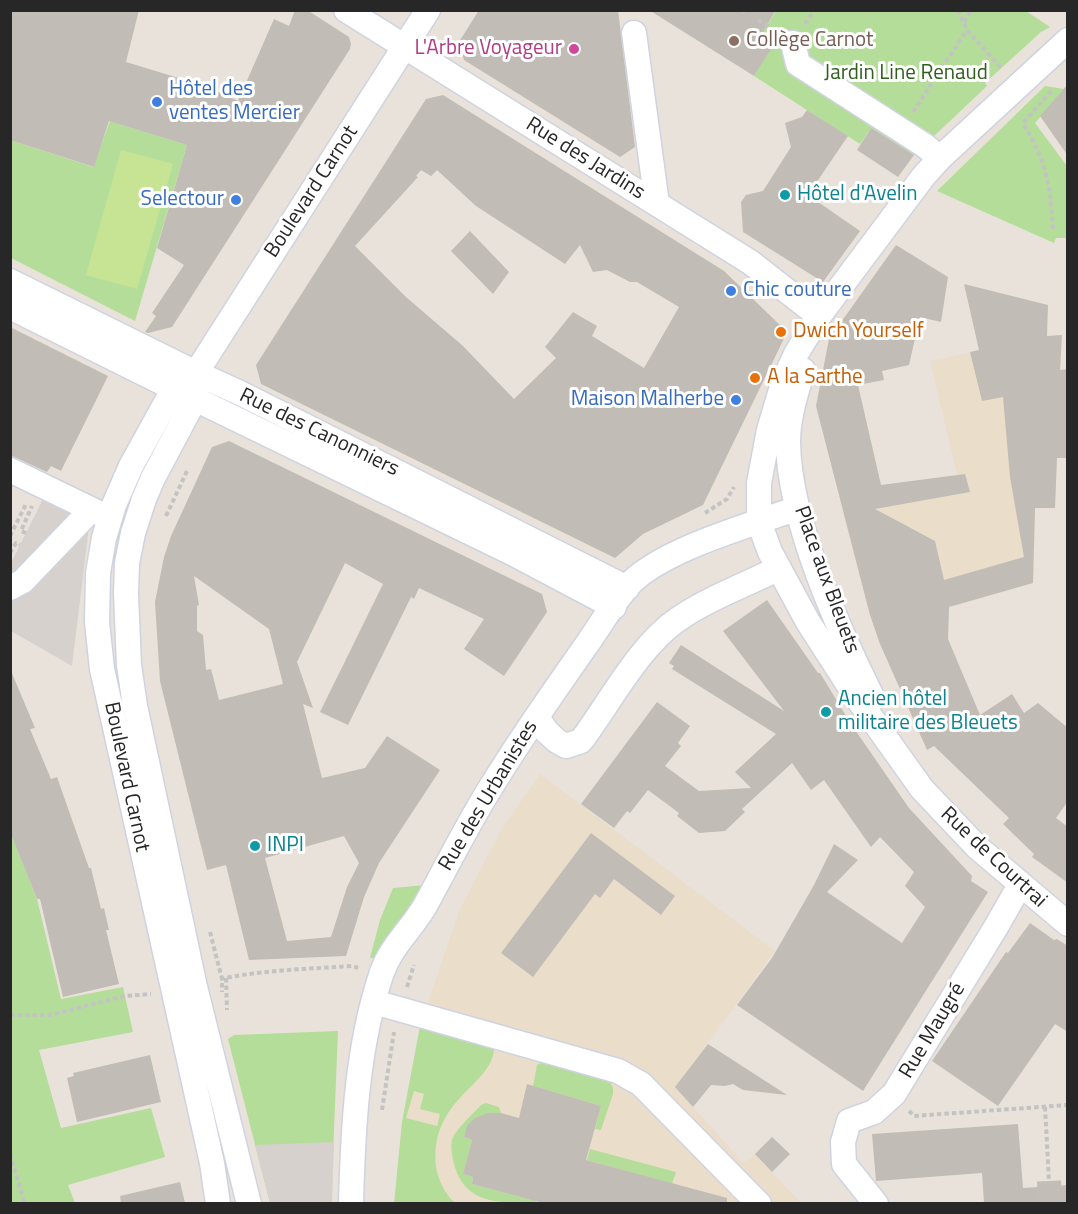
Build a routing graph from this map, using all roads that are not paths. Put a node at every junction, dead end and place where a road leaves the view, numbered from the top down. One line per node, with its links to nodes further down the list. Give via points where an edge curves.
1 (346, 10): 5 (street, Rue des Jardins)
2 (428, 10): 5 (street, Boulevard Carnot)
3 (634, 33): 8 (street)
4 (793, 42): 7 (street, via 798,64)
5 (405, 46): 8 (street, Rue des Jardins); 12 (street, Boulevard Carnot)
6 (1062, 61): 7 (street)
7 (940, 159): 11 (street, via 896,211)
8 (657, 204): 11 (street, Rue des Jardins, via 750,262)
9 (10, 280): 12 (street, Rue des Canonniers)
10 (10, 307): 13 (street, Rue des Canonniers)
11 (819, 316): 16 (street, Place aux Bleuets, via 789,427 789,457); 18 (street, Place aux Bleuets, via 796,354 777,401 760,476)
12 (195, 373): 13 (street, Boulevard Carnot, via 179,379); 14 (street, Boulevard Carnot); 21 (street, Rue des Canonniers)
13 (174, 388): 14 (street, Rue des Canonniers); 17 (street, Boulevard Carnot)
14 (195, 399): 21 (street, Rue des Canonniers, via 512,553); 29 (street, Boulevard Carnot, via 153,478 133,533 126,587 129,665 195,987)
15 (10, 470): 17 (street)
16 (798, 508): 18 (street, Rue des Urbanistes); 23 (street, Place aux Bleuets, via 843,635)
17 (101, 514): 20 (street); 28 (street, Boulevard Carnot, via 104,538 98,573 97,622 102,669)
18 (759, 522): 19 (street, Place aux Bleuets); 21 (street, Rue des Urbanistes, via 672,556 642,574)
19 (779, 568): 22 (street, via 695,609 662,632 580,741 566,746 557,741); 23 (street, Place aux Bleuets, via 808,622)
20 (10, 588)
21 (620, 597): 22 (street, Rue des Urbanistes)
22 (537, 717): 27 (street, Rue des Urbanistes, via 491,787 423,908 398,941 386,962)
23 (904, 764): 24 (street, Place aux Bleuets)
24 (922, 789): 25 (street, Rue de Courtrai, via 977,848)
25 (1020, 885): 26 (street, Rue de Courtrai); 32 (street, Rue Maugré, via 894,1094 874,1112 849,1121 843,1142 844,1164)
26 (1068, 924)
27 (374, 1002): 30 (street, Rue des Urbanistes, via 358,1091); 31 (street, via 618,1071 641,1084)
28 (218, 1203)
29 (249, 1203)
30 (351, 1203)
31 (759, 1203)
32 (876, 1203)

